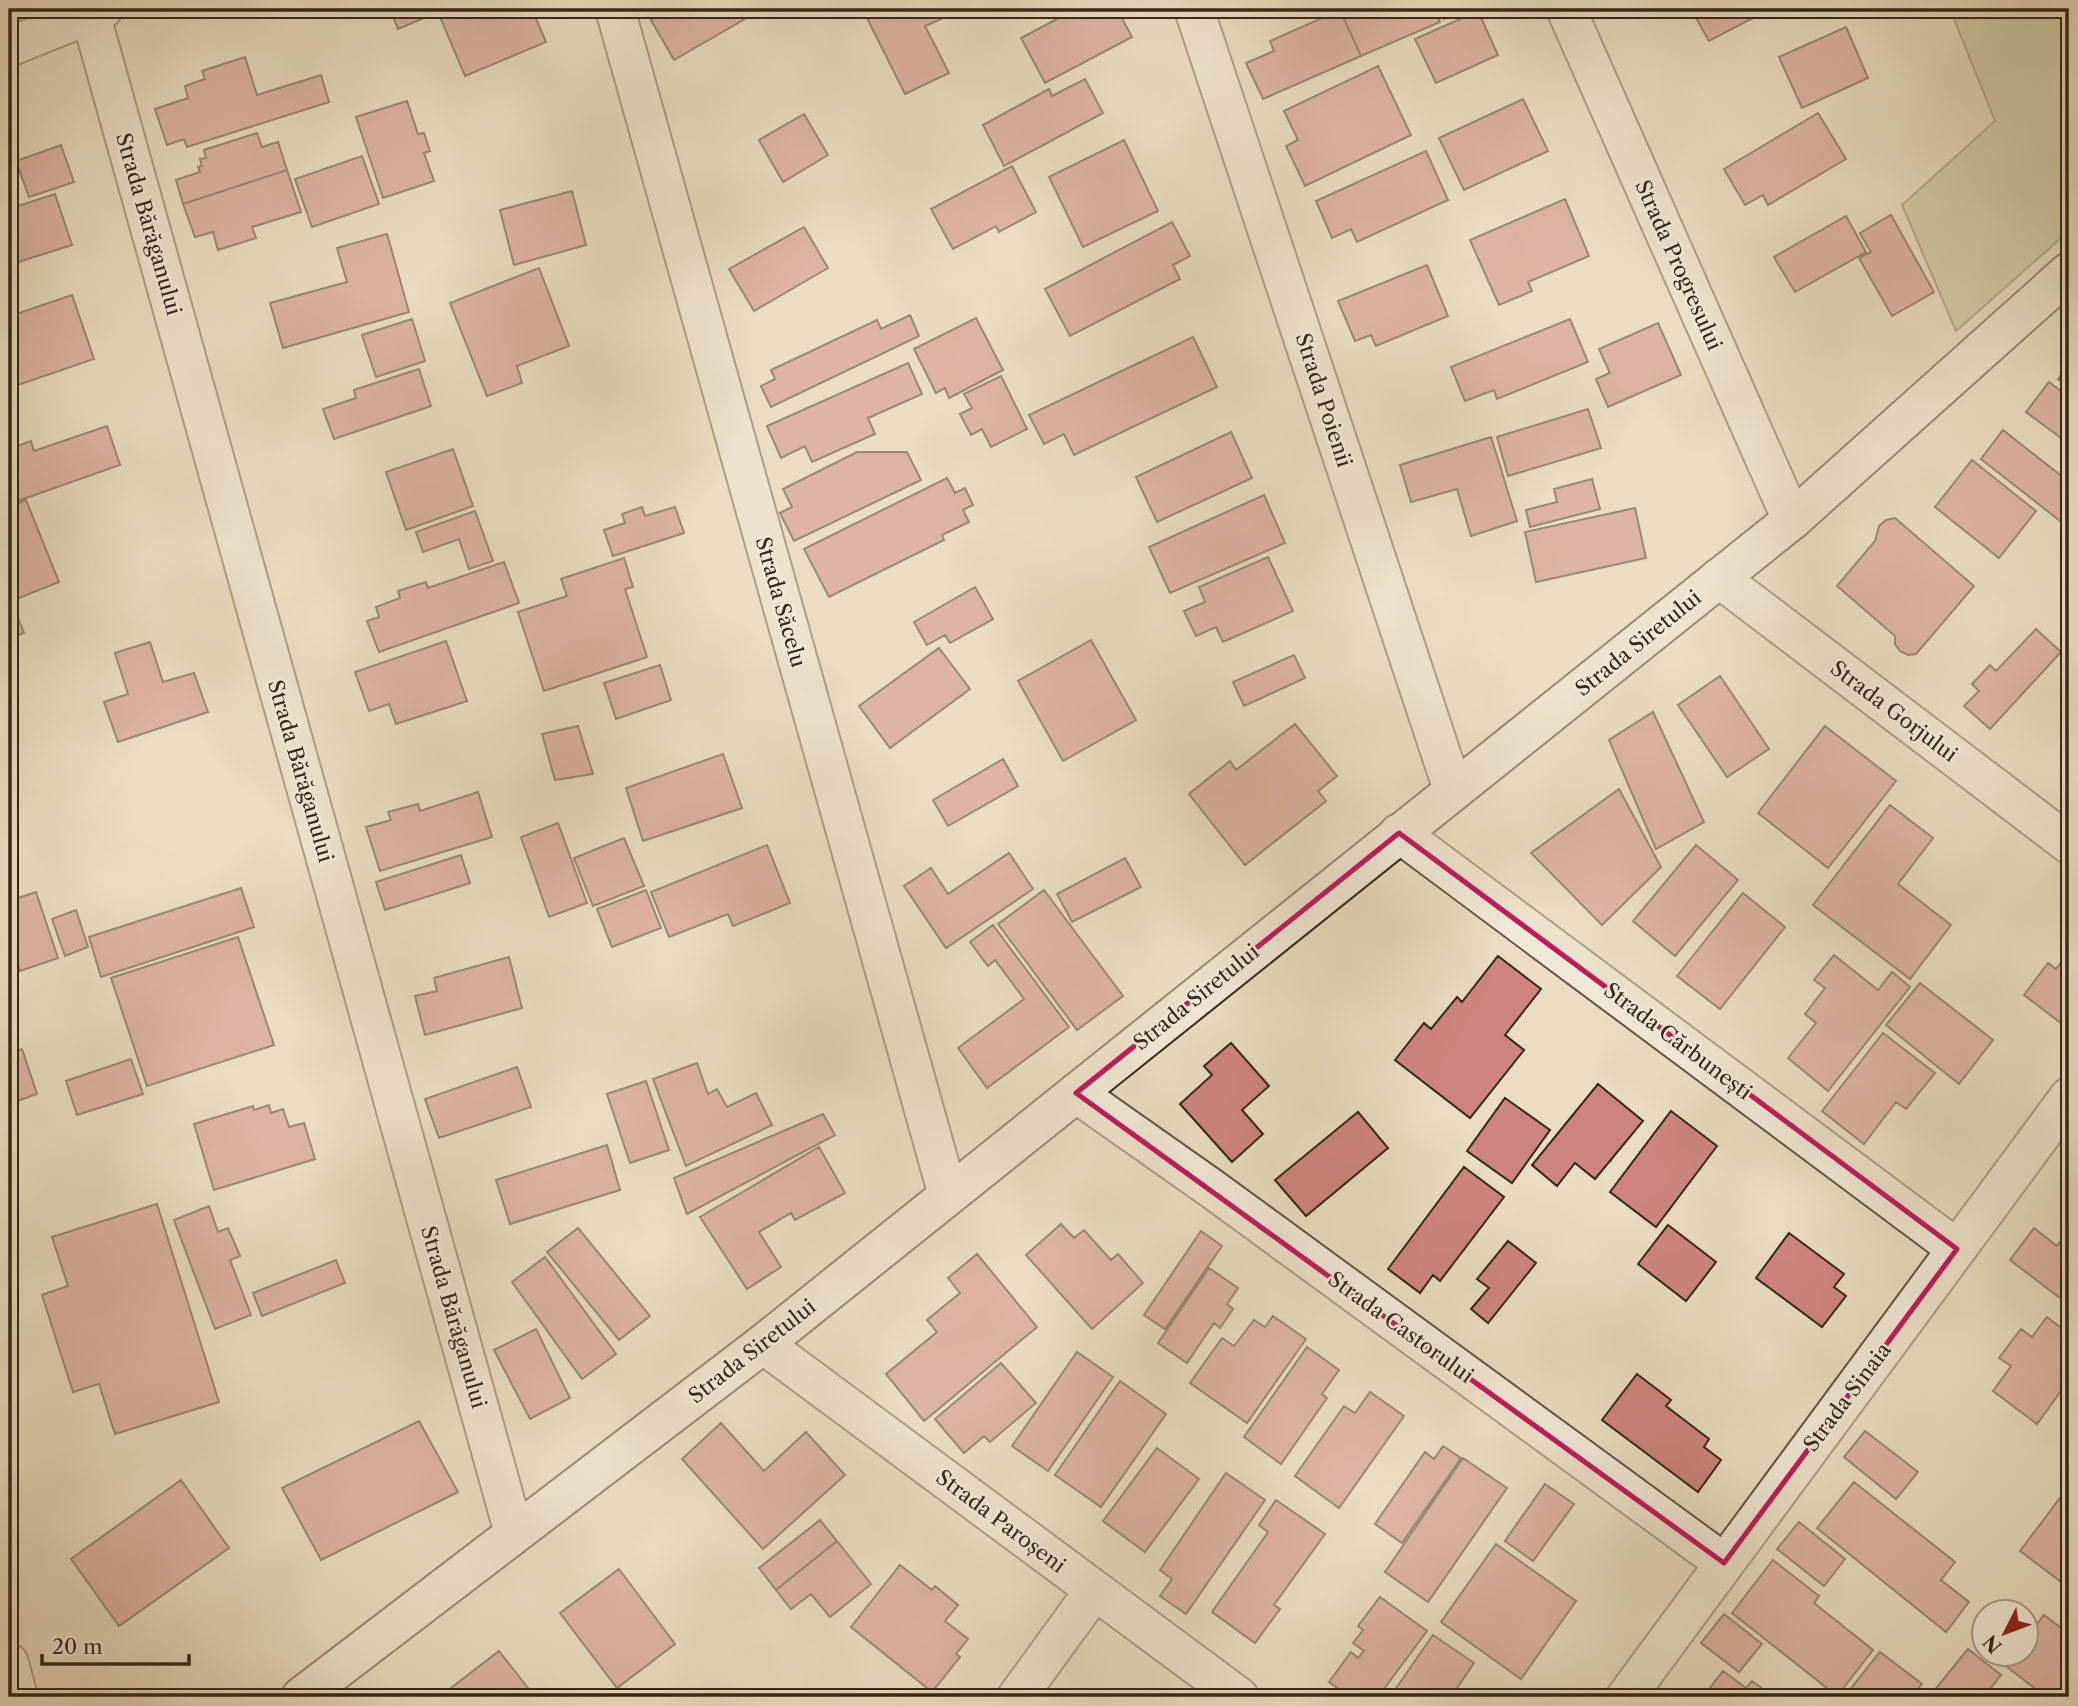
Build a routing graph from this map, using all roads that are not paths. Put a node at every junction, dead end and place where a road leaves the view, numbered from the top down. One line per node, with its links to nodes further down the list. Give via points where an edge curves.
1 (615, 9): 14 (street, Strada Săcelu)
2 (1194, 9): 9 (street, Strada Poienii)
3 (1566, 9): 7 (street, Strada Progresului)
4 (94, 11): 5 (street); 17 (street, Strada Bărăganului)
5 (9, 47)
6 (2069, 272): 7 (street, Strada Siretului)
7 (1792, 520): 8 (street, Strada Siretului)
8 (1718, 579): 9 (street, Strada Siretului); 11 (street, Strada Gorjului)
9 (1453, 790): 10 (street, Strada Siretului)
10 (1399, 833): 12 (street, Strada Siretului); 15 (street, Strada Cărbunești)
11 (2069, 844)
12 (1076, 1093): 14 (street, Strada Siretului); 18 (street, Strada Castorului)
13 (2069, 1097): 15 (street, Strada Sinaia)
14 (948, 1195): 16 (street, Strada Siretului)
15 (1957, 1249): 18 (street, Strada Sinaia)
16 (763, 1344): 17 (street, Strada Siretului); 19 (street, Strada Paroșeni)
17 (514, 1532): 22 (street, Strada Siretului)
18 (1724, 1563): 25 (street, Strada Sinaia)
19 (1094, 1591): 23 (street); 24 (street, Strada Paroșeni)
20 (9, 1663): 21 (street)
21 (18, 1697)
22 (301, 1697)
23 (1017, 1697)
24 (1239, 1697)
25 (1626, 1697)

